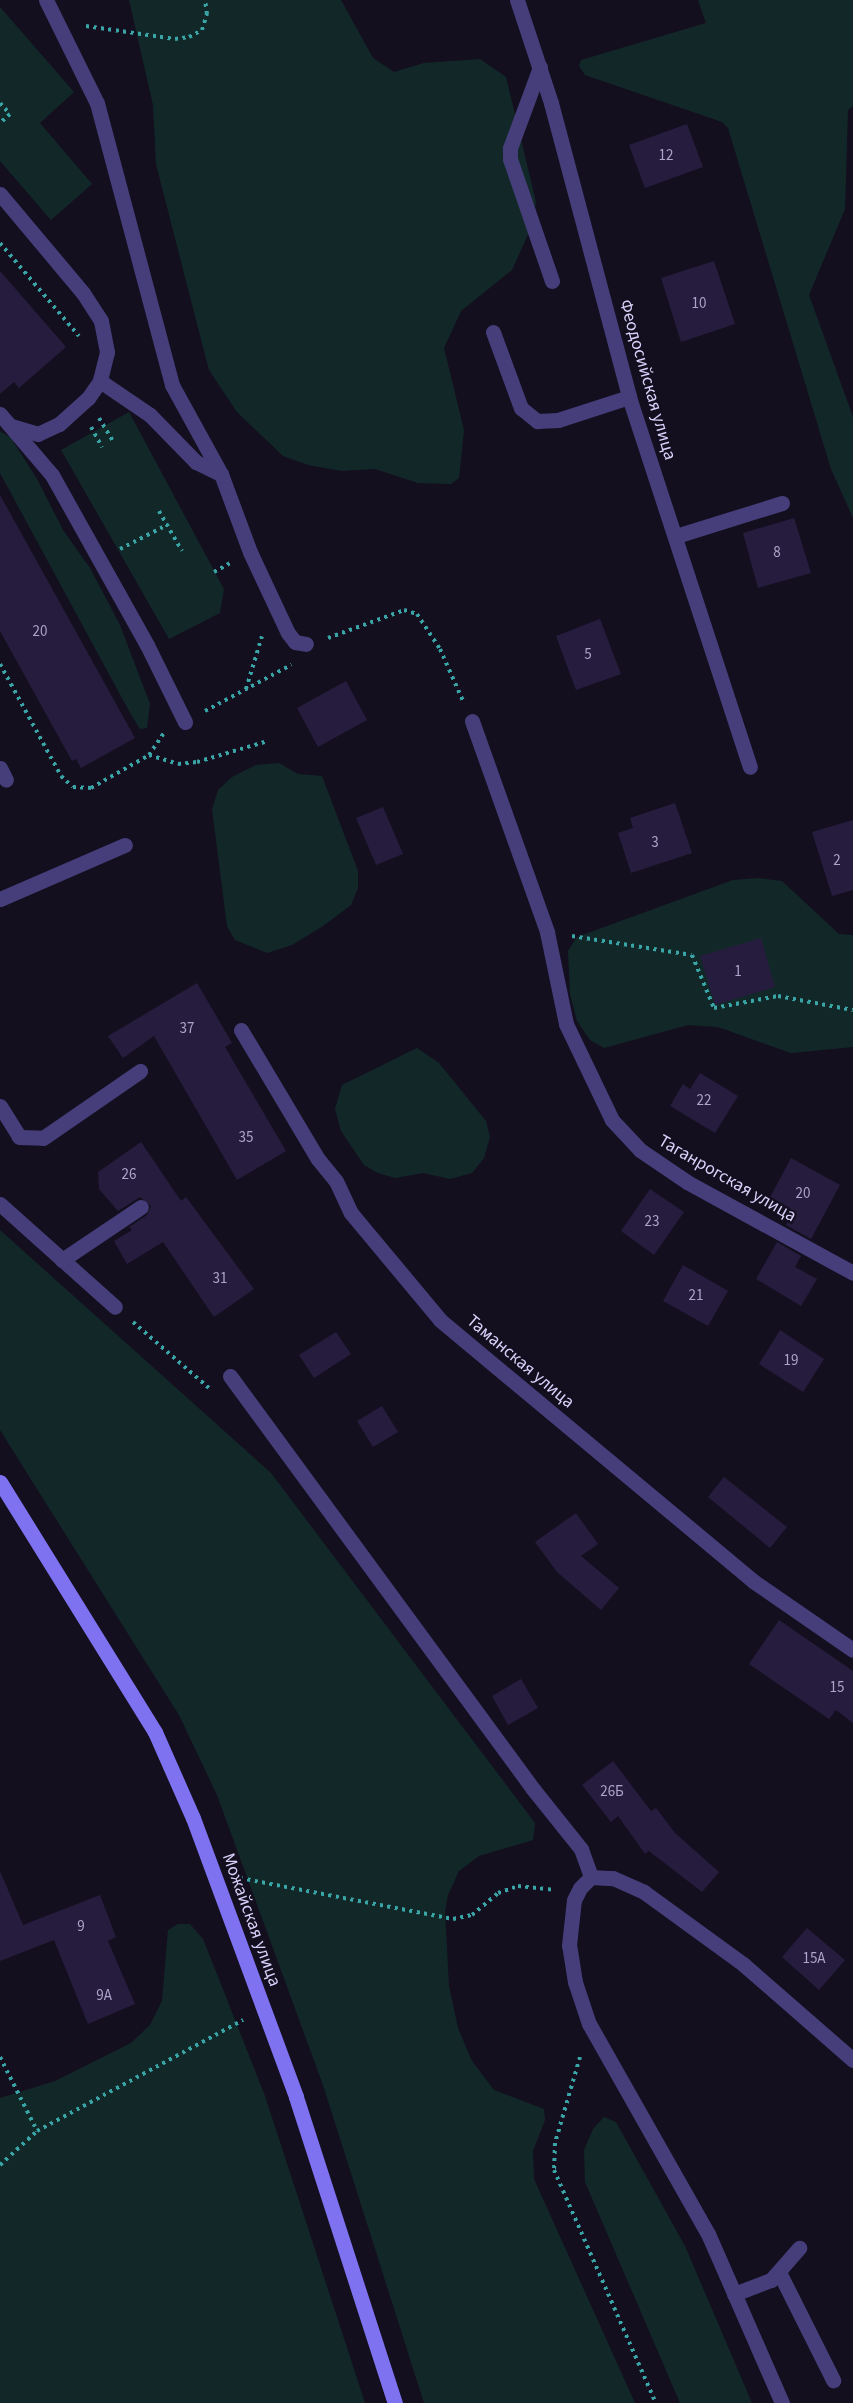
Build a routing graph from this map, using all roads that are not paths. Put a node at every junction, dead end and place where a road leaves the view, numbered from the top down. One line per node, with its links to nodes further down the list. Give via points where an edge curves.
1 (46, 0): 10 (street, via 97,103 172,385)
2 (518, 0): 3 (street, Феодосийская улица)
3 (540, 67): 5 (street, via 510,148 510,159); 8 (street, Феодосийская улица)
4 (0, 194): 7 (street, via 83,292 101,321 107,352)
5 (552, 281)
6 (493, 332): 8 (street, via 521,408 537,421 558,420)
7 (100, 381): 9 (street, via 88,398 59,424 38,434); 10 (street, via 150,414 196,462)
8 (629, 397): 12 (street, Феодосийская улица)
9 (3, 420): 15 (street, via 52,475)
10 (221, 474): 13 (street, via 250,552 288,633 295,642)
11 (782, 503): 12 (street)
12 (676, 536): 16 (street, Феодосийская улица)
13 (310, 644)
14 (472, 721): 25 (street, Таганрогская улица, via 547,932 566,1024 599,1098 626,1138 687,1182)
15 (185, 722)
16 (750, 767)
17 (125, 845): 18 (street)
18 (0, 899)
19 (241, 1030): 29 (street, Таманская улица, via 318,1159 336,1180 351,1213 440,1320 753,1581)
20 (140, 1071): 21 (street, via 43,1138 19,1137)
21 (0, 1106)
22 (0, 1204): 24 (street)
23 (141, 1207): 24 (street)
24 (62, 1260): 26 (street)
25 (853, 1273)
26 (115, 1306)
27 (232, 1378): 30 (street, via 581,1849)
28 (0, 1482): 36 (main road, Можайская улица, via 155,1732 213,1873 296,2097)
29 (853, 1650)
30 (591, 1877): 31 (street, via 613,1878 644,1892 743,1964); 34 (street, via 574,1900 569,1945 575,1982 589,2024 708,2234)
31 (853, 2060)
32 (799, 2248): 33 (street)
33 (780, 2274): 34 (street); 35 (street)
34 (734, 2294): 37 (street)
35 (832, 2380)
36 (395, 2403)
37 (782, 2403)

